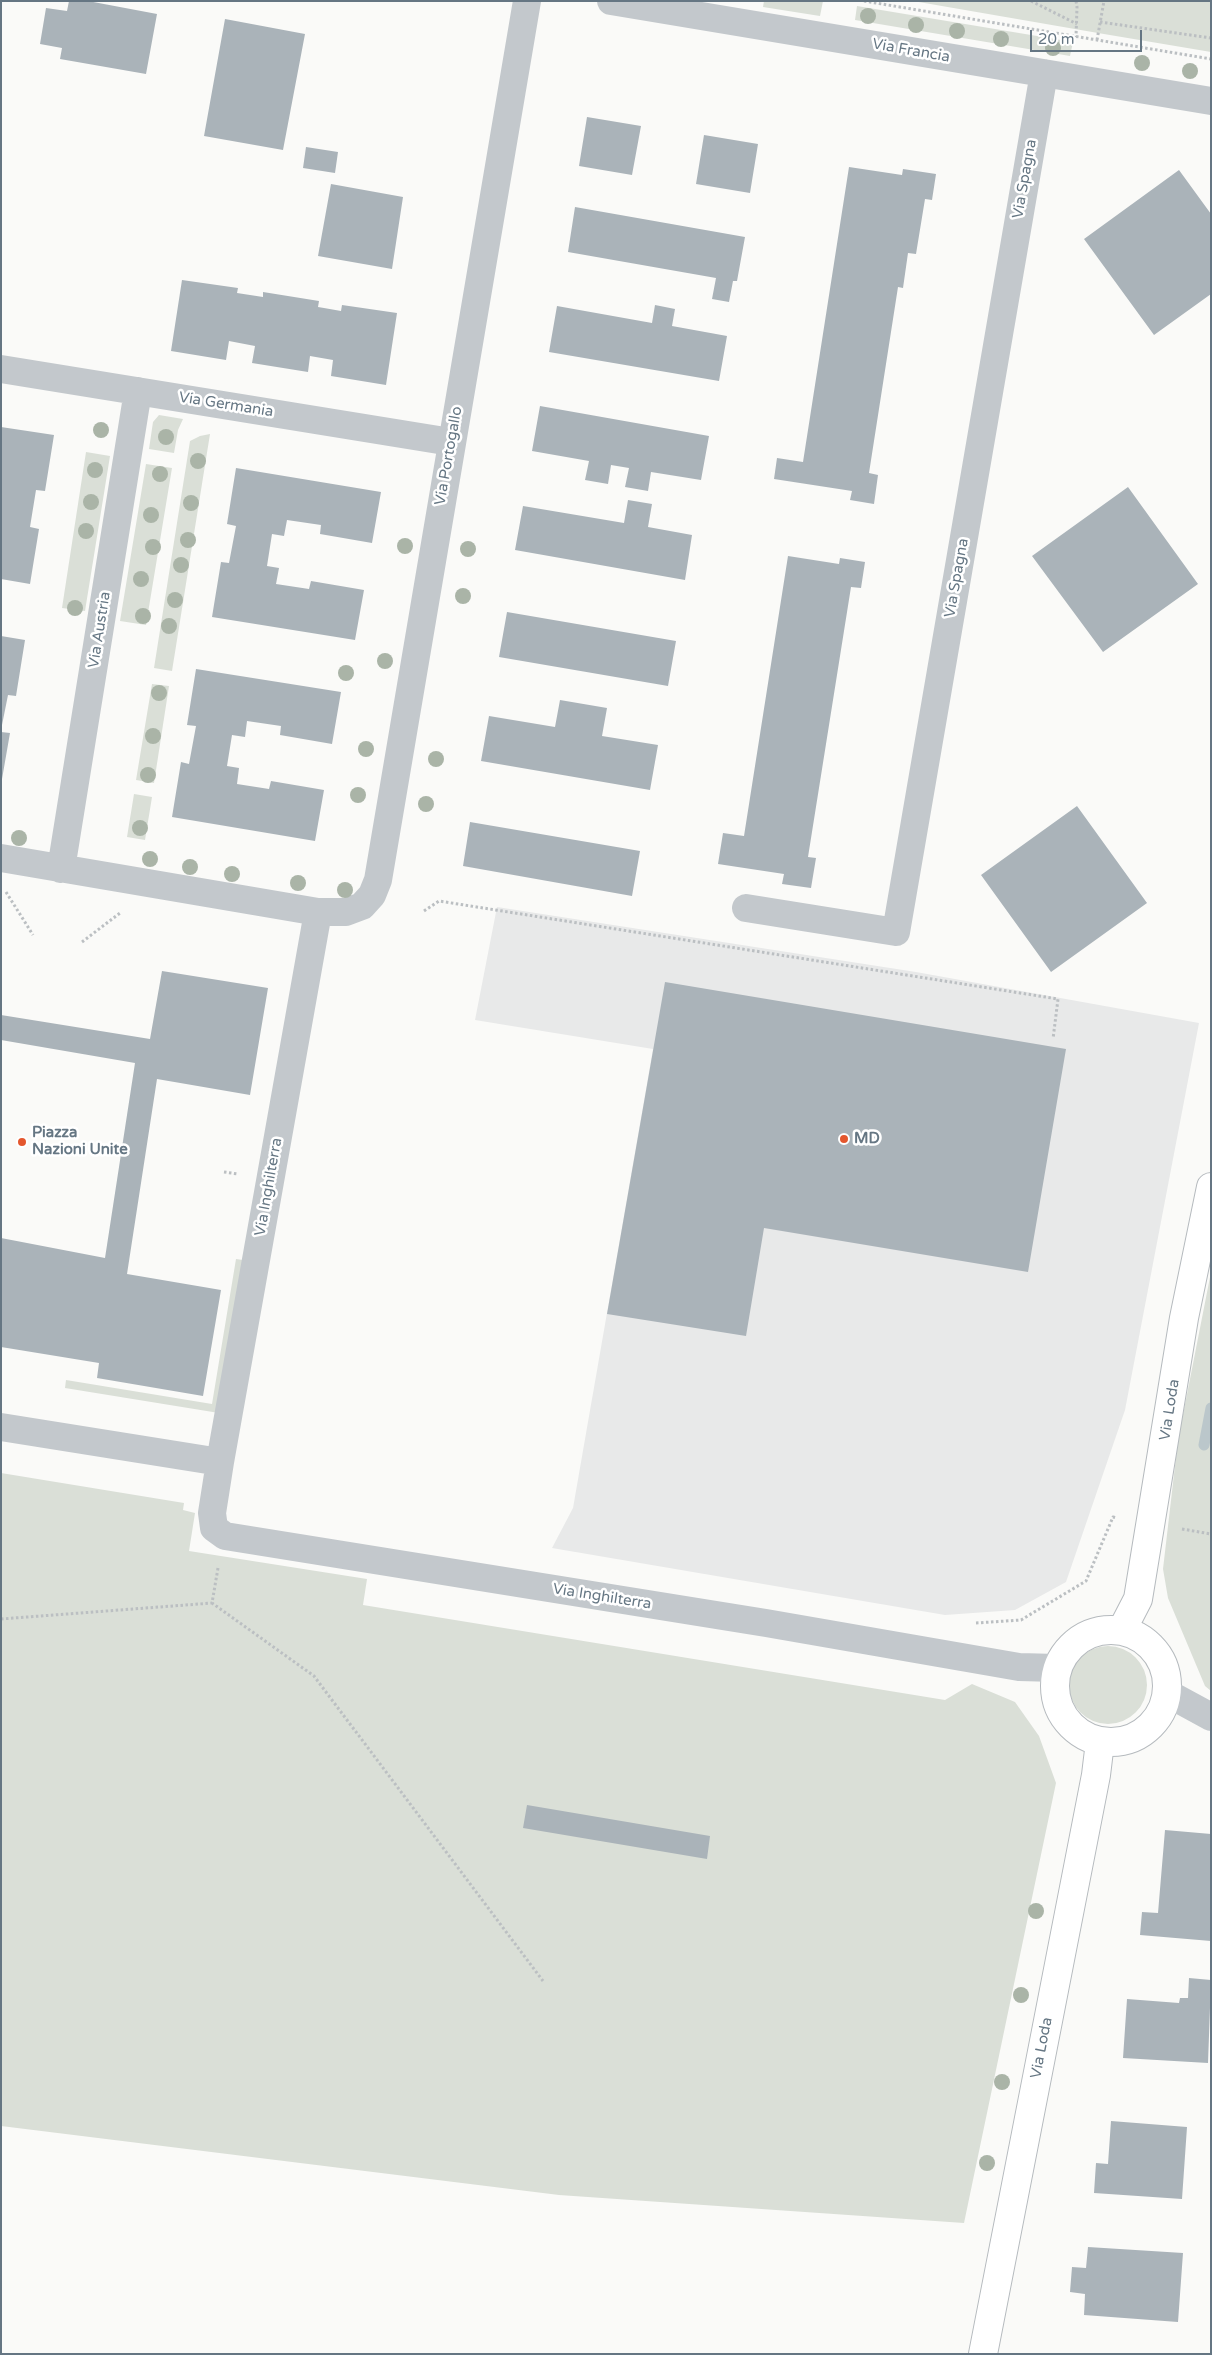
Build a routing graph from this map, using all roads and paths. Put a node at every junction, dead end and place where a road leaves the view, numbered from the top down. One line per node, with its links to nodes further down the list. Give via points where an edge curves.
1 (527, 1): 17 (street, Via Portogallo)
2 (611, 1): 13 (street, Via Francia)
3 (864, 1): 9 (path)
4 (1031, 1): 8 (path)
5 (1076, 1): 8 (path)
6 (1104, 1): 7 (path)
7 (1100, 22): 10 (path); 11 (path)
8 (1077, 24): 9 (path)
9 (1076, 37): 11 (path)
10 (1211, 38)
11 (1097, 40): 12 (path)
12 (1211, 59)
13 (1044, 74): 14 (street, Via Francia); 21 (street, Via Spagna, via 896,932)
14 (1211, 100)
15 (1, 369): 16 (street, Via Germania)
16 (138, 391): 17 (street, Via Germania); 19 (street, Via Austria)
17 (451, 442): 23 (street, Via Portogallo, via 378,880 372,895 362,906 346,912)
18 (1, 858): 19 (street)
19 (61, 869): 23 (street)
20 (1, 886): 24 (path)
21 (746, 908)
22 (424, 911): 25 (path, via 439,901 1058,999)
23 (318, 912): 28 (street, Via Inghilterra)
24 (33, 935)
25 (1053, 1039)
26 (1211, 1187): 32 (main road, Via Loda, via 1184,1318 1138,1599)
27 (1, 1427): 28 (street)
28 (220, 1462): 29 (street, Via Inghilterra, via 212,1514 214,1528)
29 (225, 1536): 30 (path); 33 (street, Via Inghilterra, via 766,1623 1019,1668)
30 (212, 1603): 31 (path); 37 (path, via 314,1676)
31 (1, 1619)
32 (1122, 1630): 33 (main road, via 1090,1634 1076,1642 1065,1653); 34 (main road, via 1147,1642 1157,1653 1167,1678)
33 (1058, 1668): 36 (main road, via 1055,1699 1062,1714 1072,1727)
34 (1167, 1693): 35 (street); 36 (main road, via 1164,1707 1144,1732 1131,1739)
35 (1211, 1717)
36 (1100, 1742): 38 (main road, Via Loda)
37 (543, 1980)
38 (983, 2354)

